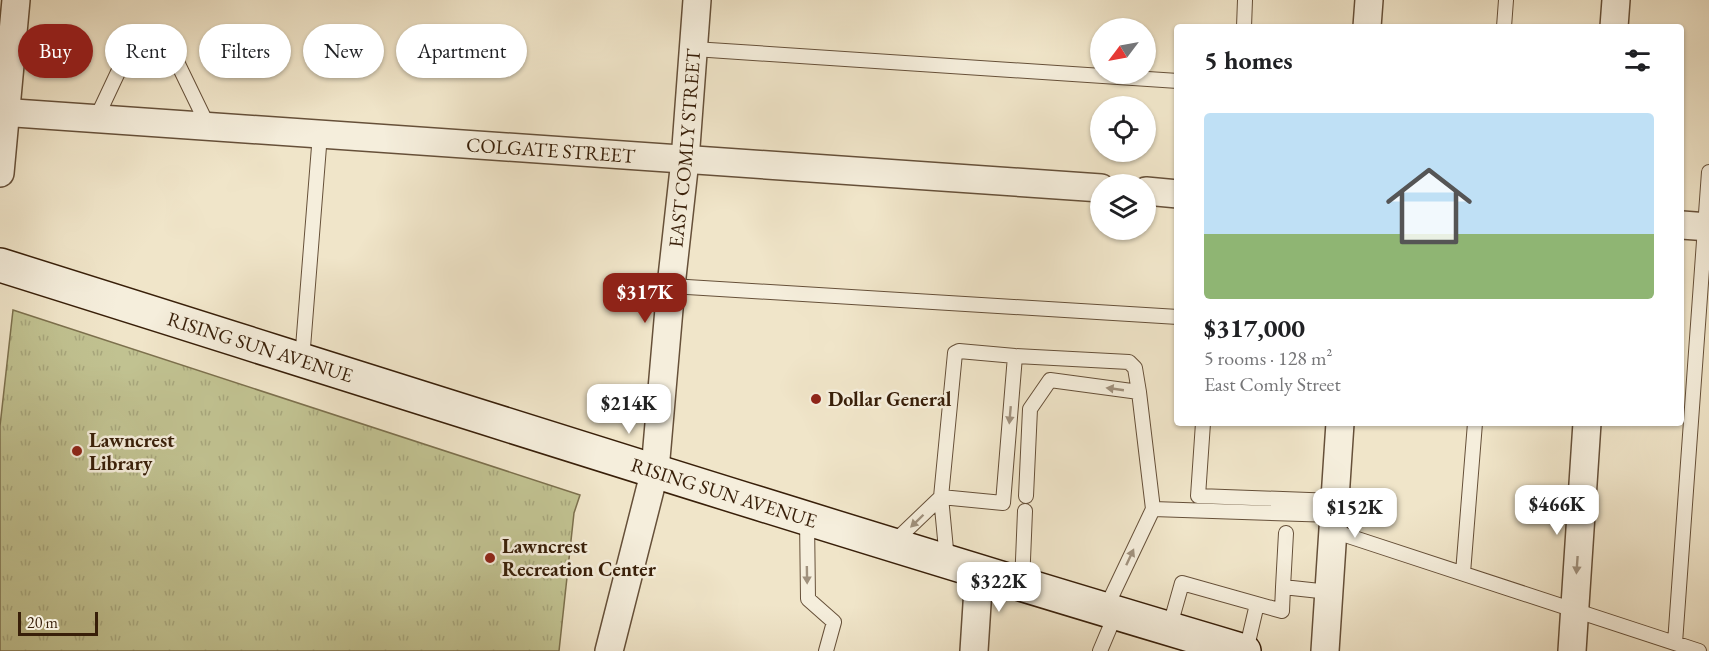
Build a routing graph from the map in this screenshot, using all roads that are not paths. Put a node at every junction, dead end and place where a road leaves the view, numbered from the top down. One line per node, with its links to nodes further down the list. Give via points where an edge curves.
1 (16, 0): 13 (street)
2 (697, 0): 11 (street, EAST COMLY STREET)
3 (1245, 0): 7 (lane)
4 (1369, 0): 8 (street)
5 (1506, 0): 9 (lane)
6 (1616, 0): 10 (street)
7 (1244, 24)
8 (1368, 24)
9 (1504, 24)
10 (1614, 24)
11 (694, 49): 12 (lane); 17 (street, EAST COMLY STREET)
12 (1174, 81)
13 (3, 112): 14 (street, COLGATE STREET); 19 (street)
14 (96, 118): 15 (street, COLGATE STREET); 15 (lane, via 128,51 148,46 178,64)
15 (208, 126): 16 (street, COLGATE STREET)
16 (321, 134): 17 (street, COLGATE STREET); 28 (lane)
17 (686, 160): 20 (street, COLGATE STREET); 25 (street, EAST COMLY STREET)
18 (1709, 172): 23 (lane)
19 (0, 173)
20 (1090, 187)
21 (1156, 192): 22 (street)
22 (1174, 194)
23 (1698, 226): 53 (lane)
24 (0, 265): 28 (main road, RISING SUN AVENUE)
25 (671, 286): 26 (lane); 34 (street, EAST COMLY STREET)
26 (1174, 317)
27 (1015, 356): 29 (lane, via 1129,362 1135,368); 36 (lane, via 955,353); 36 (lane, one-way to 36, via 1003,503)
28 (302, 360): 34 (main road, RISING SUN AVENUE)
29 (1139, 392): 35 (lane, one-way to 35, via 1050,380 1030,409); 37 (lane)
30 (1203, 426): 39 (lane, via 1198,496)
31 (1340, 426): 39 (street)
32 (1475, 426): 45 (lane)
33 (1587, 426): 50 (street, one-way to 50)
34 (655, 470): 40 (main road, RISING SUN AVENUE); 54 (street, EAST COMLY STREET)
35 (1026, 496)
36 (941, 497): 42 (lane, one-way to 42); 43 (lane)
37 (1153, 508): 39 (lane); 51 (lane, one-way to 37)
38 (1025, 511): 46 (lane)
39 (1334, 516): 45 (lane); 48 (street)
40 (807, 517): 42 (main road, RISING SUN AVENUE); 55 (lane, one-way to 55, via 808,599 834,622)
41 (1286, 533): 47 (lane)
42 (892, 544): 43 (main road, RISING SUN AVENUE)
43 (947, 562): 44 (main road, RISING SUN AVENUE)
44 (979, 573): 46 (main road, RISING SUN AVENUE); 56 (street)
45 (1464, 573): 50 (lane)
46 (1022, 585): 51 (main road, RISING SUN AVENUE)
47 (1283, 587): 48 (lane); 49 (lane, via 1282,611)
48 (1329, 592): 59 (street)
49 (1257, 604): 52 (lane, via 1182,583); 58 (lane)
50 (1575, 609): 53 (lane); 60 (street)
51 (1110, 611): 52 (main road, RISING SUN AVENUE); 57 (lane)
52 (1169, 629): 58 (main road, RISING SUN AVENUE)
53 (1675, 643): 61 (lane)
54 (609, 651)
55 (826, 651)
56 (974, 651)
57 (1100, 651)
58 (1245, 651)
59 (1325, 651)
60 (1572, 651)
61 (1699, 651)

